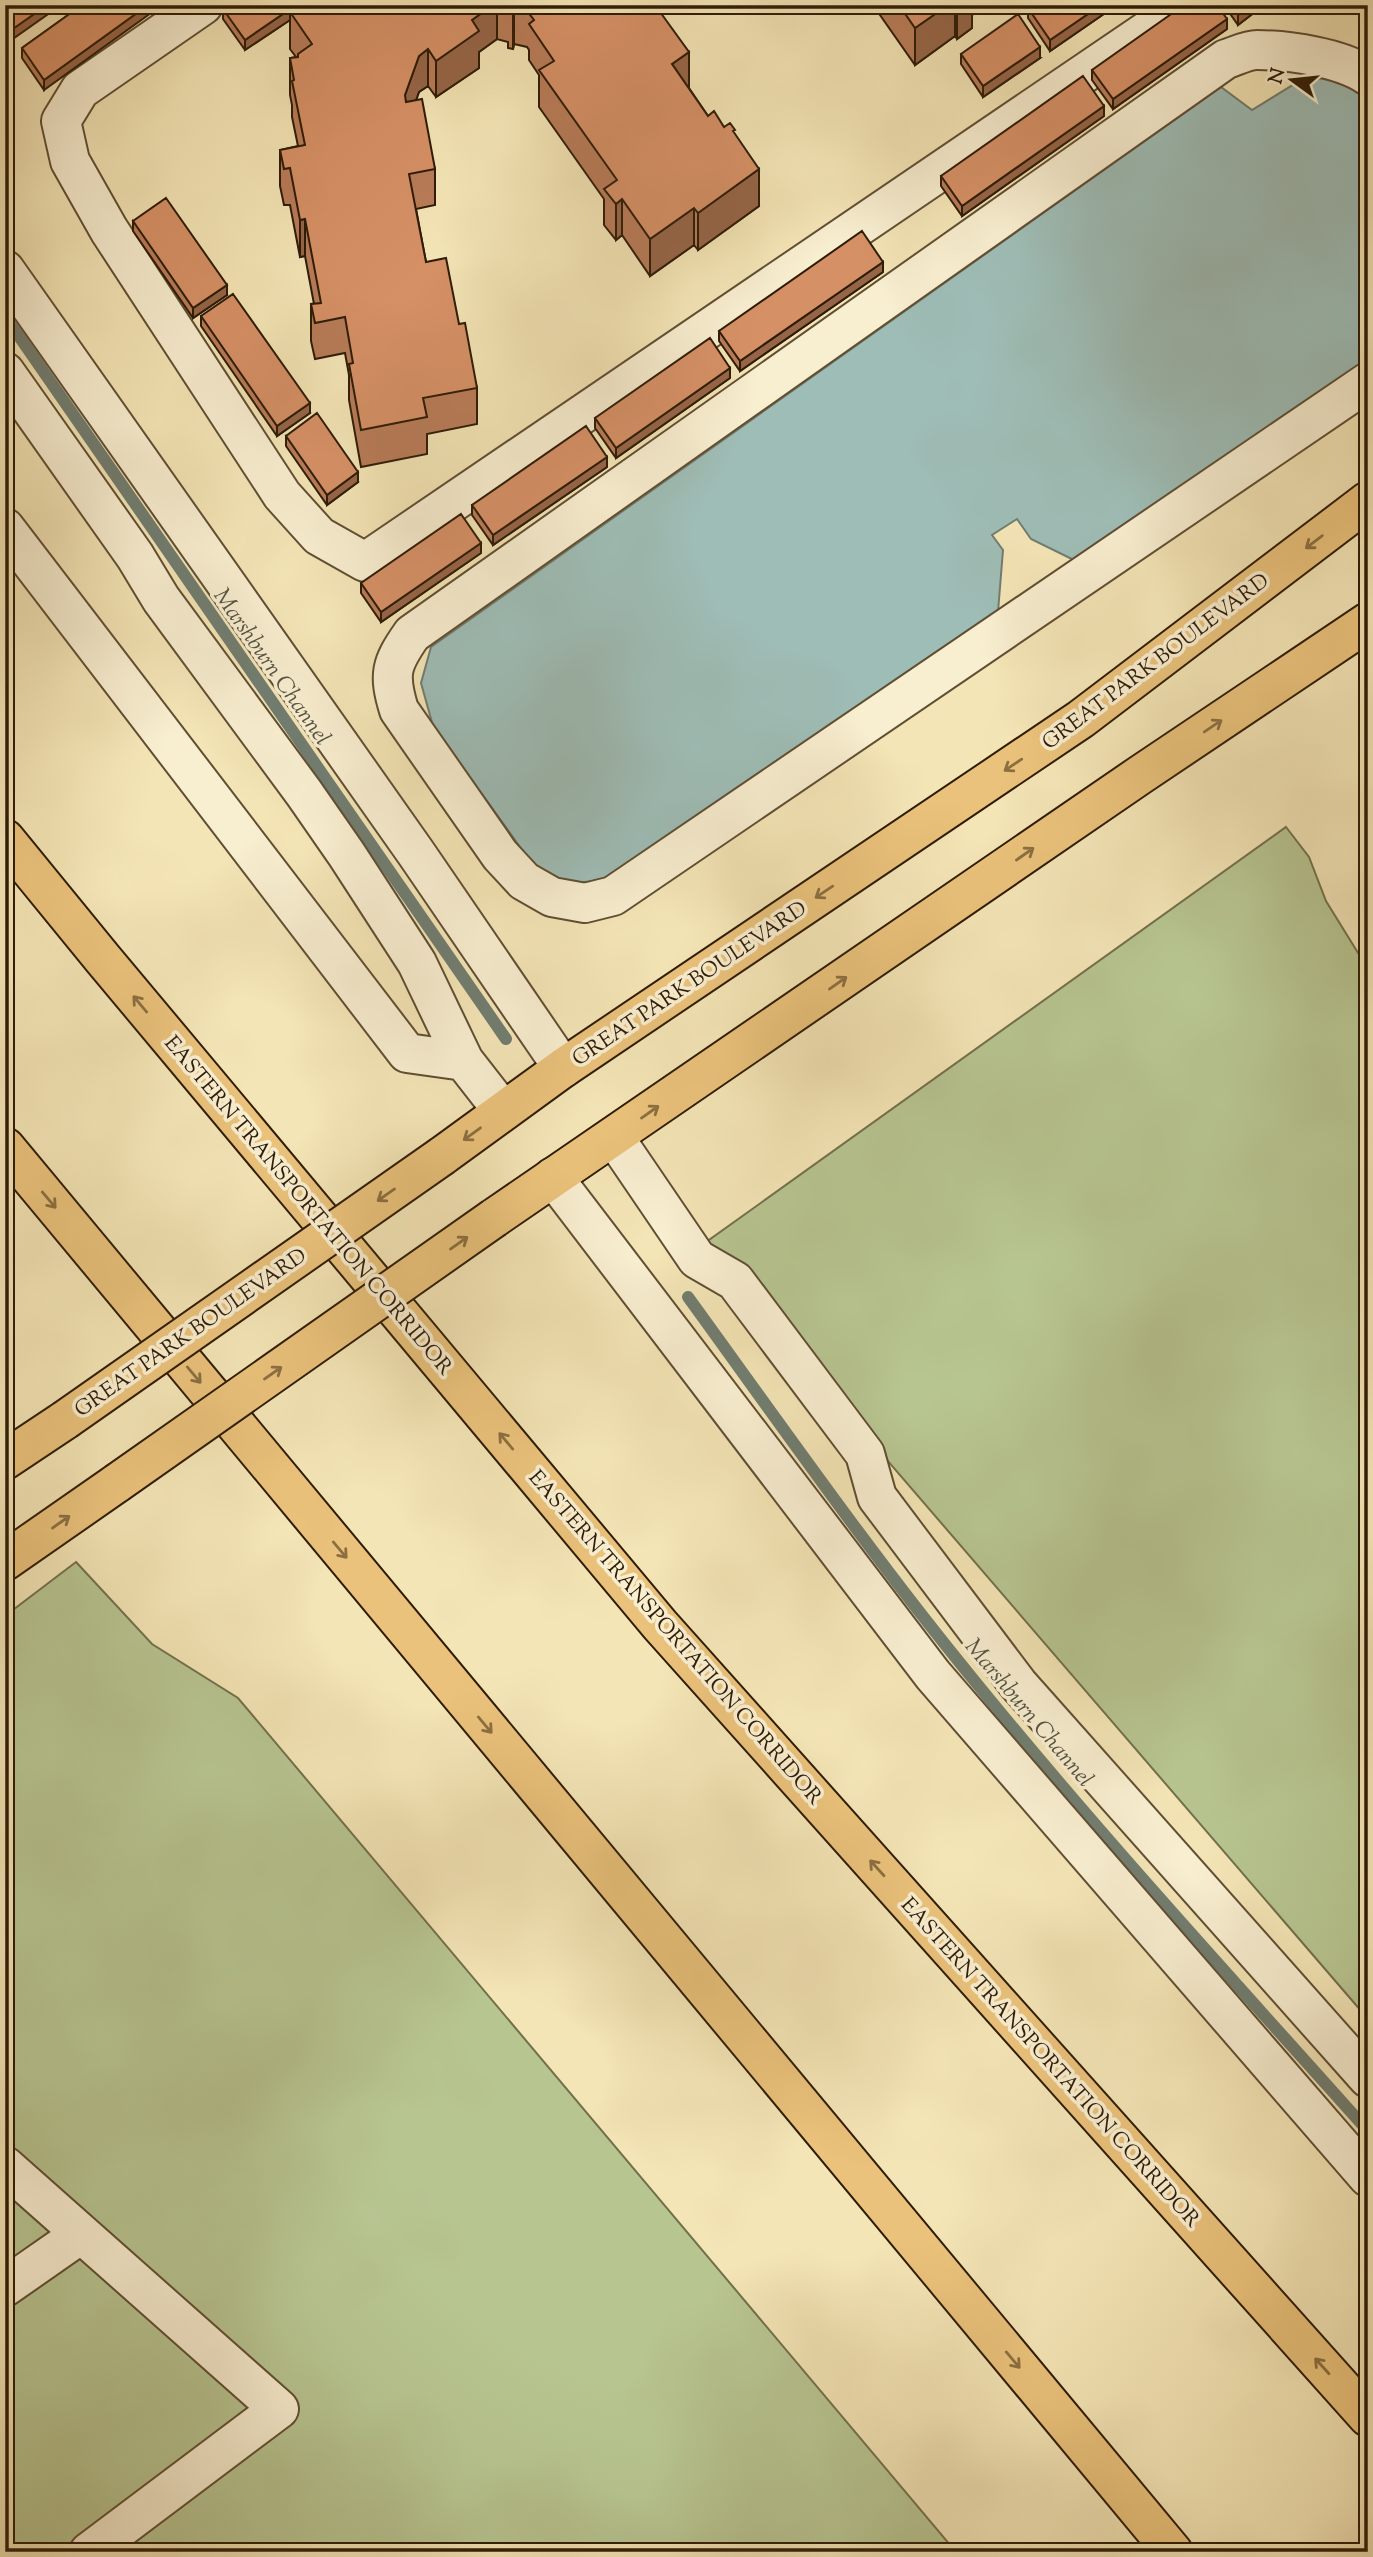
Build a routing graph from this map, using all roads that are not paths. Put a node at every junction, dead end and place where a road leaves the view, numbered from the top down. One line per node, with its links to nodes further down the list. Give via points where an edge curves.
1 (203, 5): 2 (street, via 80,90 61,121 70,161 109,230 282,495 319,536 365,562)
2 (1185, 5)
3 (1368, 76): 6 (street, via 1354,67 1297,54 1254,50 1226,59 412,635 396,658 391,686 399,710 500,855 524,881 552,897 585,902 613,896)
4 (5, 270): 12 (street)
5 (5, 372): 11 (street, via 347,855 417,963)
6 (1368, 382)
7 (1368, 501): 12 (main road, GREAT PARK BOULEVARD, one-way to 12, via 1082,719)
8 (5, 528): 11 (street, via 407,1053)
9 (1368, 622): 14 (main road, one-way to 9)
10 (5, 839): 24 (main road, EASTERN TRANSPORTATION CORRIDOR, one-way to 10, via 660,1625)
11 (464, 1061): 13 (street)
12 (563, 1068): 13 (main road, GREAT PARK BOULEVARD)
13 (503, 1111): 17 (main road, GREAT PARK BOULEVARD, one-way to 17, bridge)
14 (614, 1137): 16 (main road); 19 (street, via 697,1259 735,1281 865,1454 877,1497 1018,1684)
15 (5, 1147): 26 (main road, one-way to 26)
16 (553, 1178): 18 (main road, one-way to 16, bridge); 21 (street, via 933,1675)
17 (5, 1460)
18 (5, 1562)
19 (1368, 2078)
20 (5, 2166): 22 (street)
21 (1368, 2177)
22 (81, 2234): 23 (street); 25 (street, via 279,2409)
23 (5, 2287)
24 (1368, 2417)
25 (89, 2552)
26 (1173, 2552)

